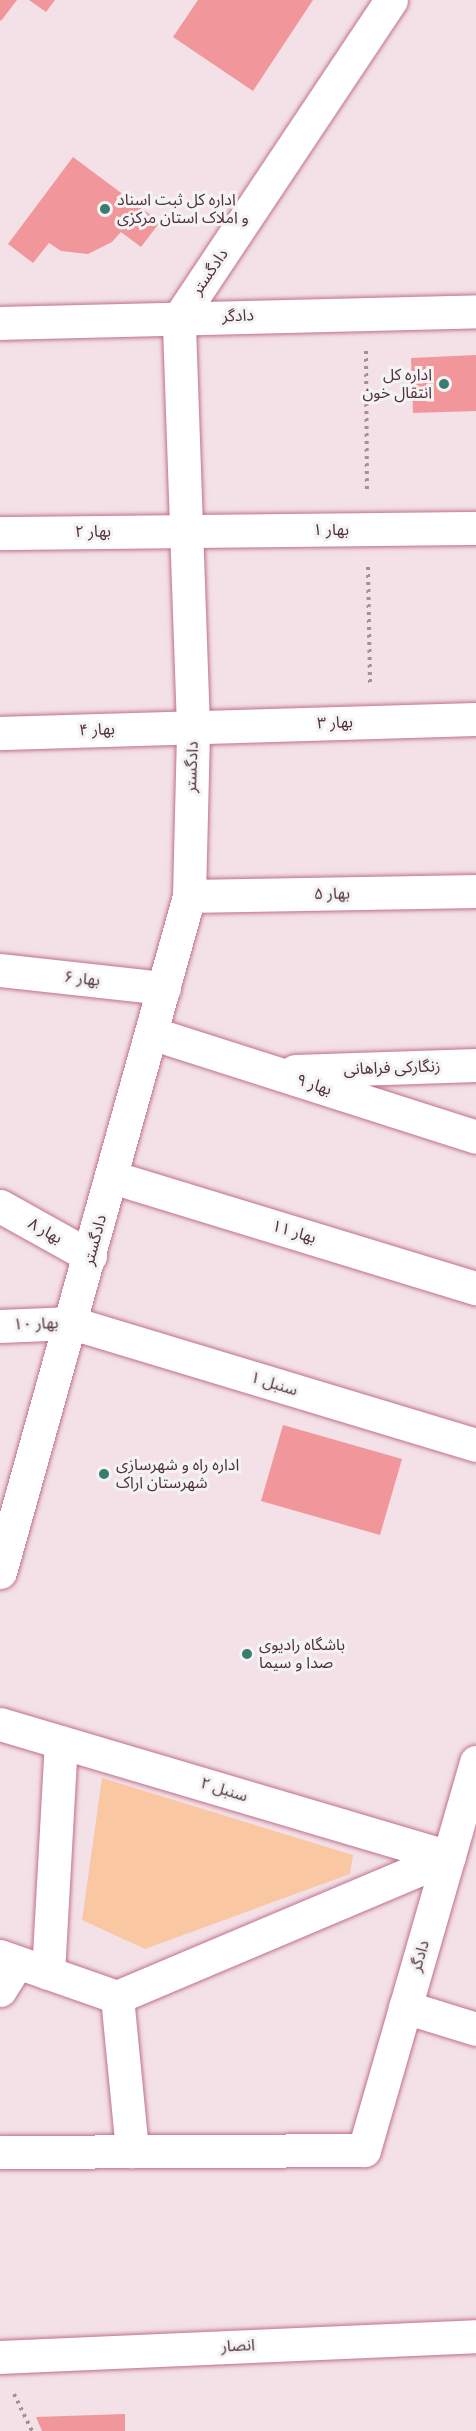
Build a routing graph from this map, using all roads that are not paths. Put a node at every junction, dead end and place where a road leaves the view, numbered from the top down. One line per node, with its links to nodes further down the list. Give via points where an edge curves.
1 (391, 0): 3 (street, دادگستر)
2 (476, 311): 3 (street, دادگر)
3 (179, 318): 4 (street, دادگر); 6 (street, دادگستر)
4 (0, 323)
5 (476, 528): 6 (street, بهار ۱)
6 (186, 531): 7 (street, بهار ۲); 9 (street, دادگستر)
7 (0, 533)
8 (476, 719): 9 (street, بهار ۳)
9 (193, 727): 10 (street, بهار ۴); 12 (street, دادگستر)
10 (0, 733)
11 (476, 891): 12 (street, بهار ۵)
12 (189, 896): 14 (street, دادگستر)
13 (0, 970): 14 (street, بهار ۶)
14 (164, 988): 15 (street, دادگستر)
15 (152, 1033): 17 (street, بهار ۹); 19 (street, دادگستر)
16 (476, 1065): 17 (street, زنگارکی فراهانی)
17 (272, 1071): 18 (street, بهار ۹)
18 (476, 1137)
19 (112, 1177): 21 (street, دادگستر); 22 (street, بهار ۱۱)
20 (0, 1206): 21 (street, بهار ۸)
21 (90, 1256): 23 (street, دادگستر)
22 (476, 1288)
23 (72, 1323): 24 (street, بهار ۱۰); 25 (street, سنبل ۱); 26 (street, دادگستر)
24 (0, 1326)
25 (476, 1445)
26 (8, 1514): 27 (street, دادگستر)
27 (0, 1572)
28 (0, 1724): 29 (street, سنبل ۲)
29 (61, 1742): 32 (street, سنبل ۲); 34 (street)
30 (476, 1762): 31 (street, دادگر)
31 (468, 1817): 32 (street, دادگر)
32 (449, 1857): 36 (street); 37 (street, دادگر)
33 (9, 1960): 34 (street); 35 (street)
34 (48, 1973): 36 (street)
35 (0, 1990)
36 (117, 1997): 39 (street)
37 (405, 2007): 38 (street); 39 (street, دادگر, via 364,2150)
38 (476, 2029)
39 (132, 2151): 40 (street)
40 (0, 2152)
41 (476, 2336): 42 (street, انصار)
42 (4, 2371)

